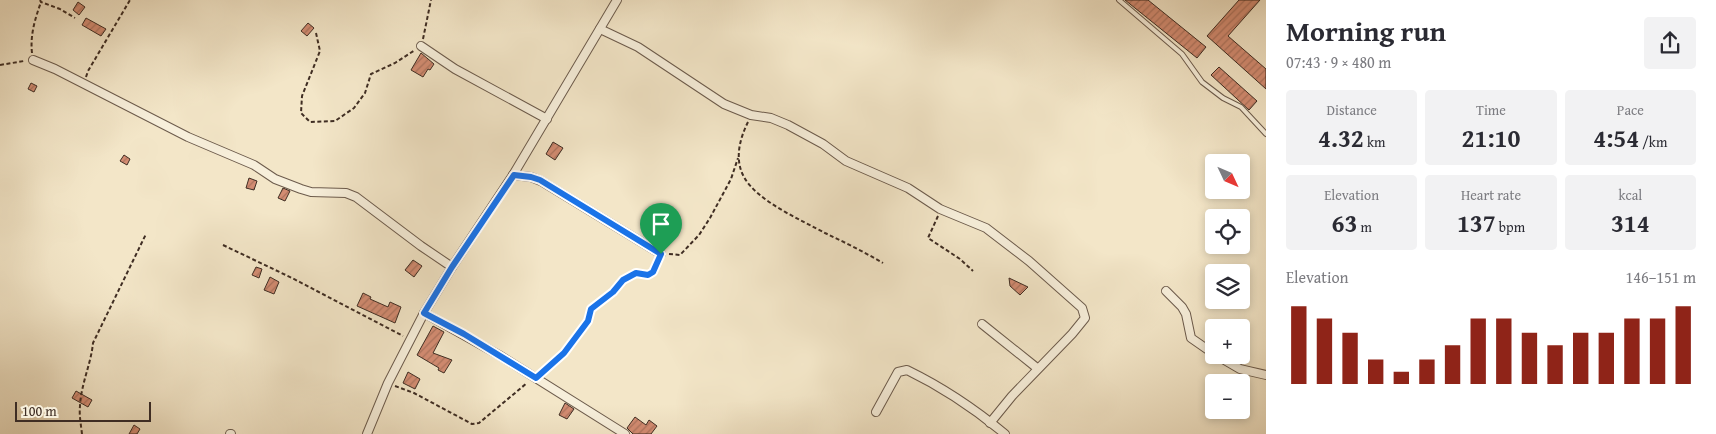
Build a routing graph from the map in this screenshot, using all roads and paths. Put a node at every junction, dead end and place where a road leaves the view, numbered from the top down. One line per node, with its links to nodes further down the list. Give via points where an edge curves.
1 (130, 0): 12 (path, via 88,71)
2 (431, 0): 9 (path)
3 (617, 0): 7 (street)
4 (1119, 0): 15 (lane, via 1182,54 1202,82 1241,107)
5 (41, 1): 6 (path); 10 (path, via 34,22)
6 (75, 18)
7 (600, 30): 13 (street, via 638,47 724,104); 14 (street)
8 (316, 33): 9 (path, via 320,51 302,96 301,113 310,122 335,121 354,108 365,93 371,74)
9 (421, 46): 14 (street, via 455,69)
10 (33, 60): 11 (path); 12 (street)
11 (0, 65)
12 (84, 84): 23 (street, via 300,190 346,193 356,197)
13 (751, 115): 16 (path, via 742,136); 18 (street, via 770,118 804,133 846,161 908,188)
14 (547, 119): 17 (street)
15 (1266, 134)
16 (738, 158): 21 (path, via 731,179 699,235 680,255); 22 (path, via 744,177 780,210)
17 (514, 175): 21 (street, via 540,180); 23 (street)
18 (940, 209): 24 (path, via 928,238); 31 (street, via 986,228 1082,308 1085,318)
19 (146, 234): 37 (path, via 93,343 80,406)
20 (223, 245): 28 (path)
21 (661, 254): 33 (path, via 653,272 648,275 636,273 623,280 591,309 588,321 564,353)
22 (882, 263)
23 (452, 267): 26 (street)
24 (973, 271)
25 (1166, 291): 29 (street, via 1186,314 1192,338)
26 (424, 313): 28 (street); 33 (street)
27 (982, 324): 31 (street)
28 (410, 339): 34 (street)
29 (1205, 347)
30 (1232, 364): 32 (street)
31 (1038, 368): 36 (street)
32 (1266, 375)
33 (536, 378): 34 (path, via 517,389 479,423 472,424); 39 (street)
34 (388, 383): 38 (street)
35 (876, 412): 36 (street, via 898,372 907,370 959,400)
36 (990, 423): 40 (street)
37 (82, 434)
38 (367, 434)
39 (625, 434)
40 (1005, 434)

